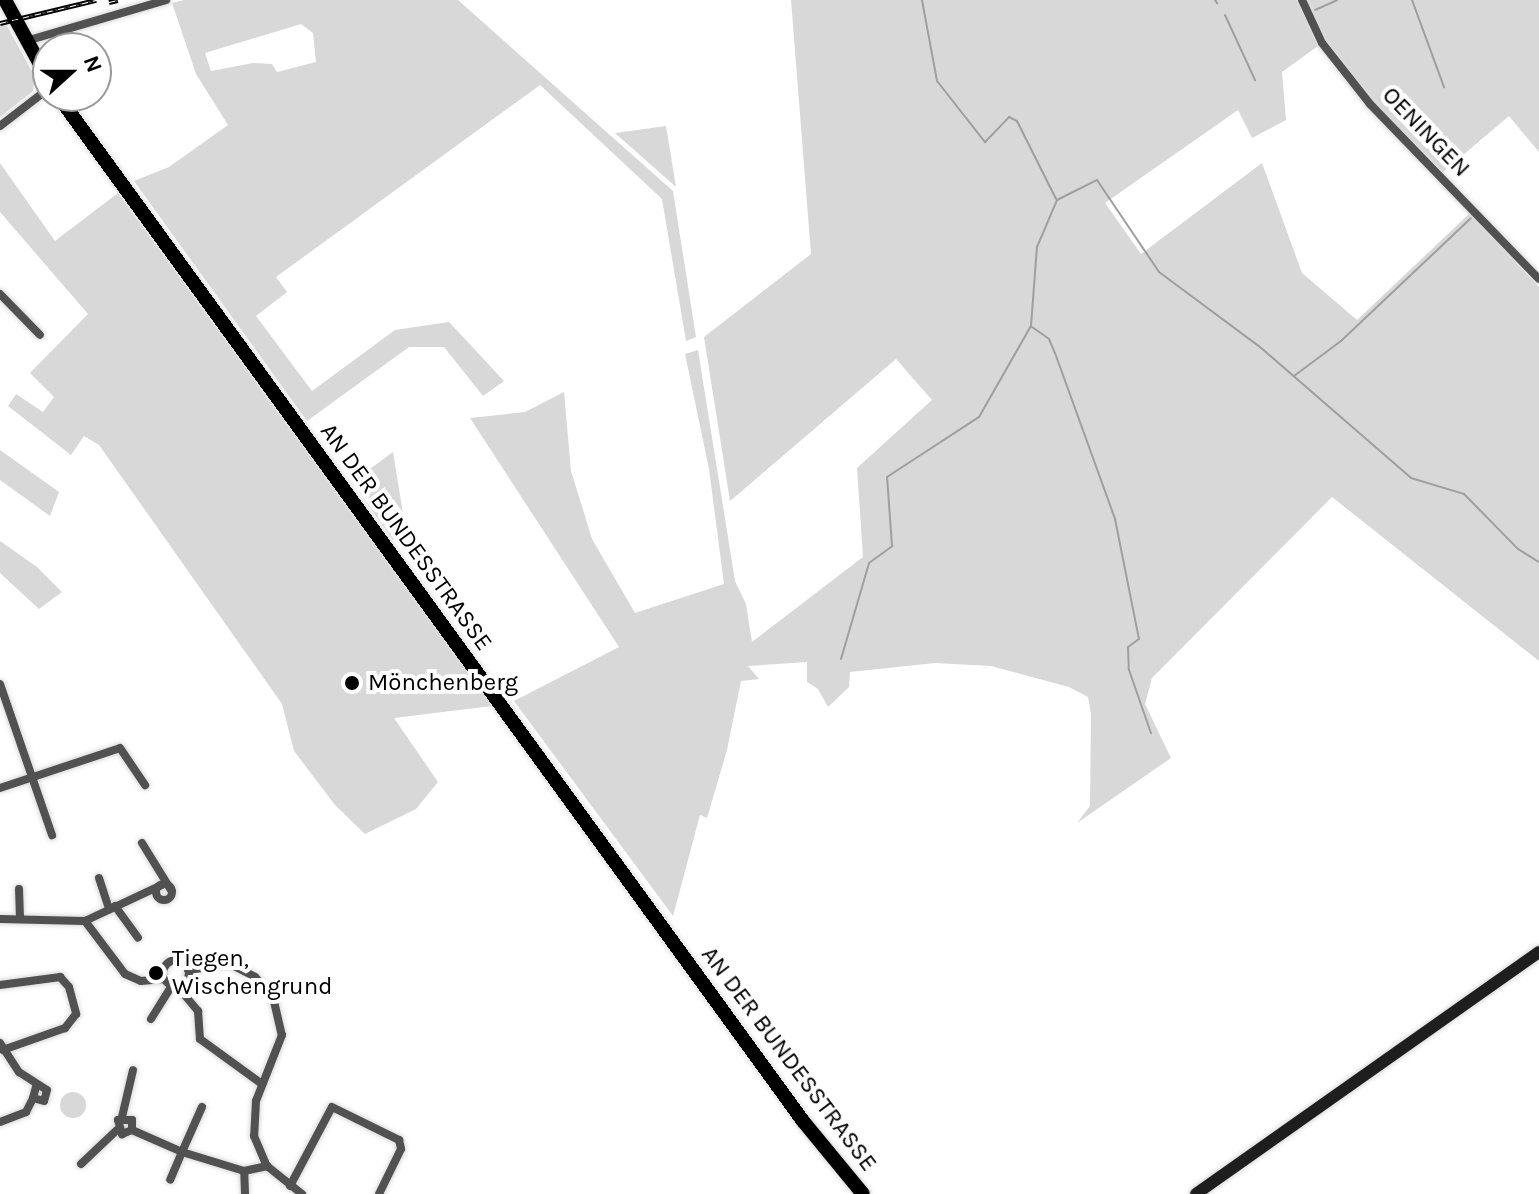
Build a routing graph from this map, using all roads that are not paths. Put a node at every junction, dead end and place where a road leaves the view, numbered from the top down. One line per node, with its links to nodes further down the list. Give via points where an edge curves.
1 (5, 0): 4 (main road)
2 (166, 0): 4 (street)
3 (1302, 0): 9 (street, OENINGEN, via 1322,43 1370,104)
4 (26, 41): 5 (main road)
5 (32, 51)
6 (32, 101): 8 (street)
7 (70, 112): 55 (main road, AN DER BUNDESSTRASSE, via 803,1121)
8 (0, 126)
9 (1539, 279)
10 (0, 294): 11 (street)
11 (40, 335)
12 (0, 684): 13 (street)
13 (32, 777): 14 (street, via 120,748); 15 (street); 16 (street)
14 (145, 785)
15 (0, 788)
16 (52, 835)
17 (142, 843): 21 (street)
18 (99, 878): 22 (street)
19 (162, 885): 21 (street); 21 (street, via 156,891 162,900 170,898); 22 (street)
20 (19, 889): 23 (street)
21 (171, 890)
22 (112, 908): 25 (street); 26 (street)
23 (20, 918): 24 (street); 25 (street)
24 (0, 919)
25 (85, 921): 29 (street, via 125,974 141,981)
26 (138, 938)
27 (1539, 952): 56 (main road)
28 (188, 970): 29 (street, via 172,961 164,966); 31 (street, via 185,982); 36 (street, via 230,964 255,977 273,997 282,1035)
29 (164, 979): 31 (street)
30 (0, 985): 33 (street, via 60,977 69,987 76,1014 65,1028)
31 (174, 986): 32 (street); 36 (street, via 198,1011 200,1039)
32 (151, 1019)
33 (2, 1046): 34 (street)
34 (5, 1063): 37 (street)
35 (133, 1070): 42 (street)
36 (262, 1084): 48 (street, via 254,1136)
37 (36, 1087): 38 (street, via 44,1087); 39 (street)
38 (48, 1095): 39 (street, via 40,1101); 40 (street)
39 (33, 1098): 43 (street, via 26,1112)
40 (58, 1098)
41 (202, 1107): 46 (street)
42 (122, 1117): 44 (street); 45 (street, via 132,1120)
43 (0, 1122)
44 (117, 1130): 45 (street); 47 (street)
45 (132, 1130): 46 (street)
46 (182, 1152): 49 (street); 50 (street)
47 (81, 1164)
48 (267, 1166): 49 (street); 51 (street)
49 (244, 1171): 52 (street)
50 (170, 1180)
51 (290, 1186): 53 (street); 54 (street, via 332,1107 399,1140 401,1149)
52 (245, 1194)
53 (301, 1194)
54 (379, 1194)
55 (863, 1194)
56 (1196, 1194)

